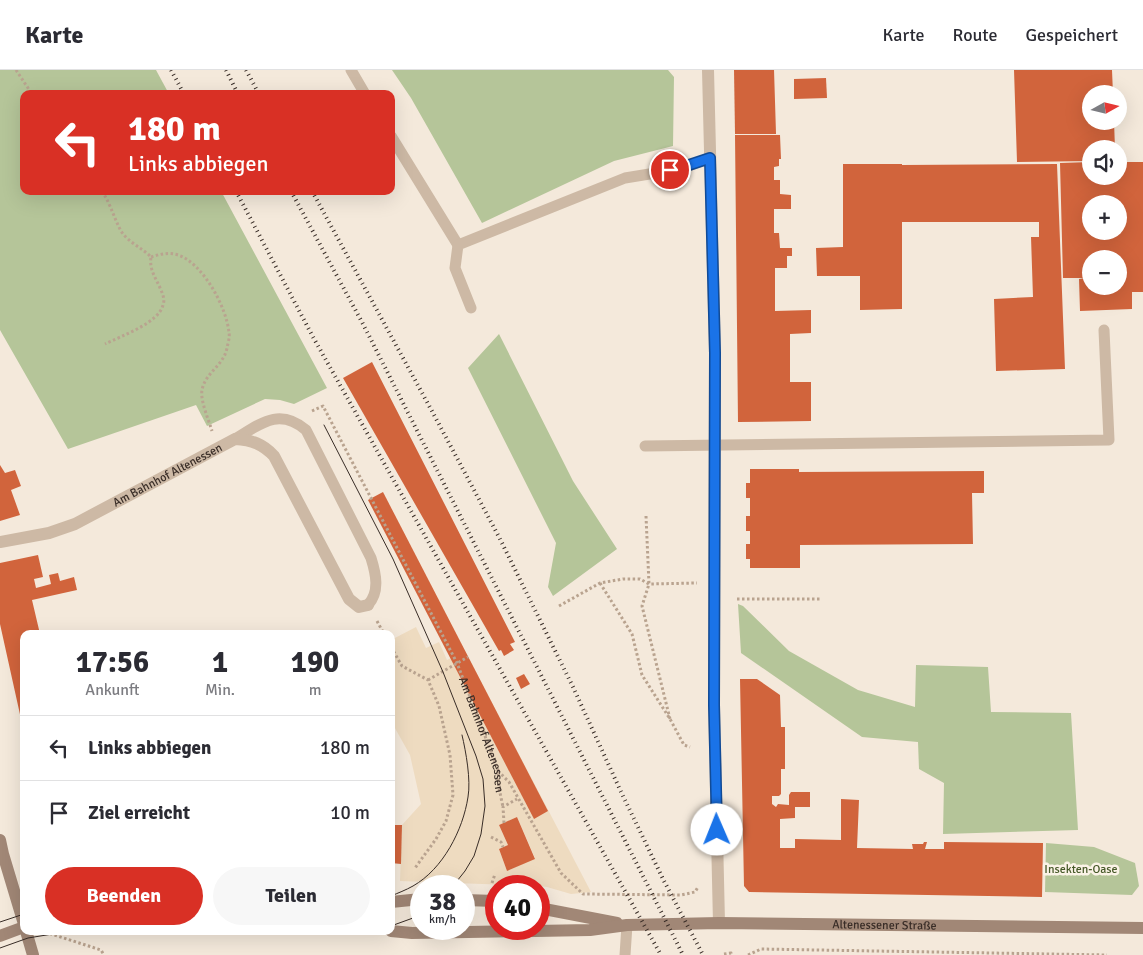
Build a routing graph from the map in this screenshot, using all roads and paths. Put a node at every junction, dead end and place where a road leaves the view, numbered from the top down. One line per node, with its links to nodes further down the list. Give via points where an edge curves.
1 (16, 70): 4 (path)
2 (351, 70): 5 (lane)
3 (708, 70): 7 (street)
4 (29, 90)
5 (364, 90)
6 (395, 143): 9 (lane)
7 (710, 158): 9 (lane, via 680,168 625,178); 16 (street)
8 (105, 195): 10 (path, via 121,232)
9 (458, 245): 11 (lane, via 455,268)
10 (151, 257): 13 (path, via 153,274 164,298 163,306 151,321); 14 (path, via 165,253 178,255 195,266 211,286 222,308 230,333 227,351 205,380 201,392)
11 (471, 308)
12 (1104, 330): 16 (lane, via 1109,440)
13 (105, 344)
14 (212, 431)
15 (236, 439): 19 (street, Am Bahnhof Altenessen, via 76,524 49,533); 25 (street, Am Bahnhof Altenessen, via 251,440 267,448 274,456 349,599 359,607); 25 (lane, via 270,419 286,419 306,430 376,572 373,599)
16 (715, 444): 17 (lane); 20 (street)
17 (645, 446)
18 (646, 516): 22 (path)
19 (0, 542)
20 (715, 582): 22 (path); 42 (street)
21 (600, 583): 22 (path, via 640,579); 26 (path); 32 (path, via 632,634 642,675)
22 (648, 584): 32 (path, via 642,606)
23 (737, 599): 24 (path)
24 (820, 599)
25 (368, 605)
26 (559, 606)
27 (444, 640): 30 (path, Am Bahnhof Altenessen)
28 (395, 655): 31 (path, via 402,666)
29 (468, 657): 30 (path)
30 (457, 664): 31 (path); 34 (path, Am Bahnhof Altenessen)
31 (428, 680): 41 (path, via 439,706 450,755 453,795 446,821)
32 (670, 719): 33 (path, via 684,745)
33 (690, 747)
34 (498, 770): 35 (path); 36 (path, Am Bahnhof Altenessen)
35 (518, 799): 36 (path); 42 (path, via 561,873 583,894 681,895 695,892 700,878)
36 (503, 807): 37 (path, Am Bahnhof Altenessen)
37 (504, 823)
38 (491, 837): 40 (path, via 501,842)
39 (0, 840): 46 (main road)
40 (503, 847)
41 (415, 868)
42 (718, 880): 47 (street)
43 (410, 900): 44 (main road)
44 (395, 902)
45 (550, 910): 48 (main road, Altenessener Straße)
46 (20, 913)
47 (719, 923): 48 (main road, Altenessener Straße); 50 (main road, Altenessener Straße)
48 (626, 925): 51 (main road, Altenessener Straße, via 580,931); 58 (lane)
49 (20, 928): 54 (main road)
50 (1143, 928)
51 (395, 931)
52 (27, 935): 56 (main road)
53 (54, 935): 57 (path, via 101,950)
54 (0, 936)
55 (724, 954): 59 (path)
56 (33, 955)
57 (104, 955)
58 (625, 955)
59 (731, 955)
60 (748, 955): 61 (path, via 761,950)
61 (1107, 955)

